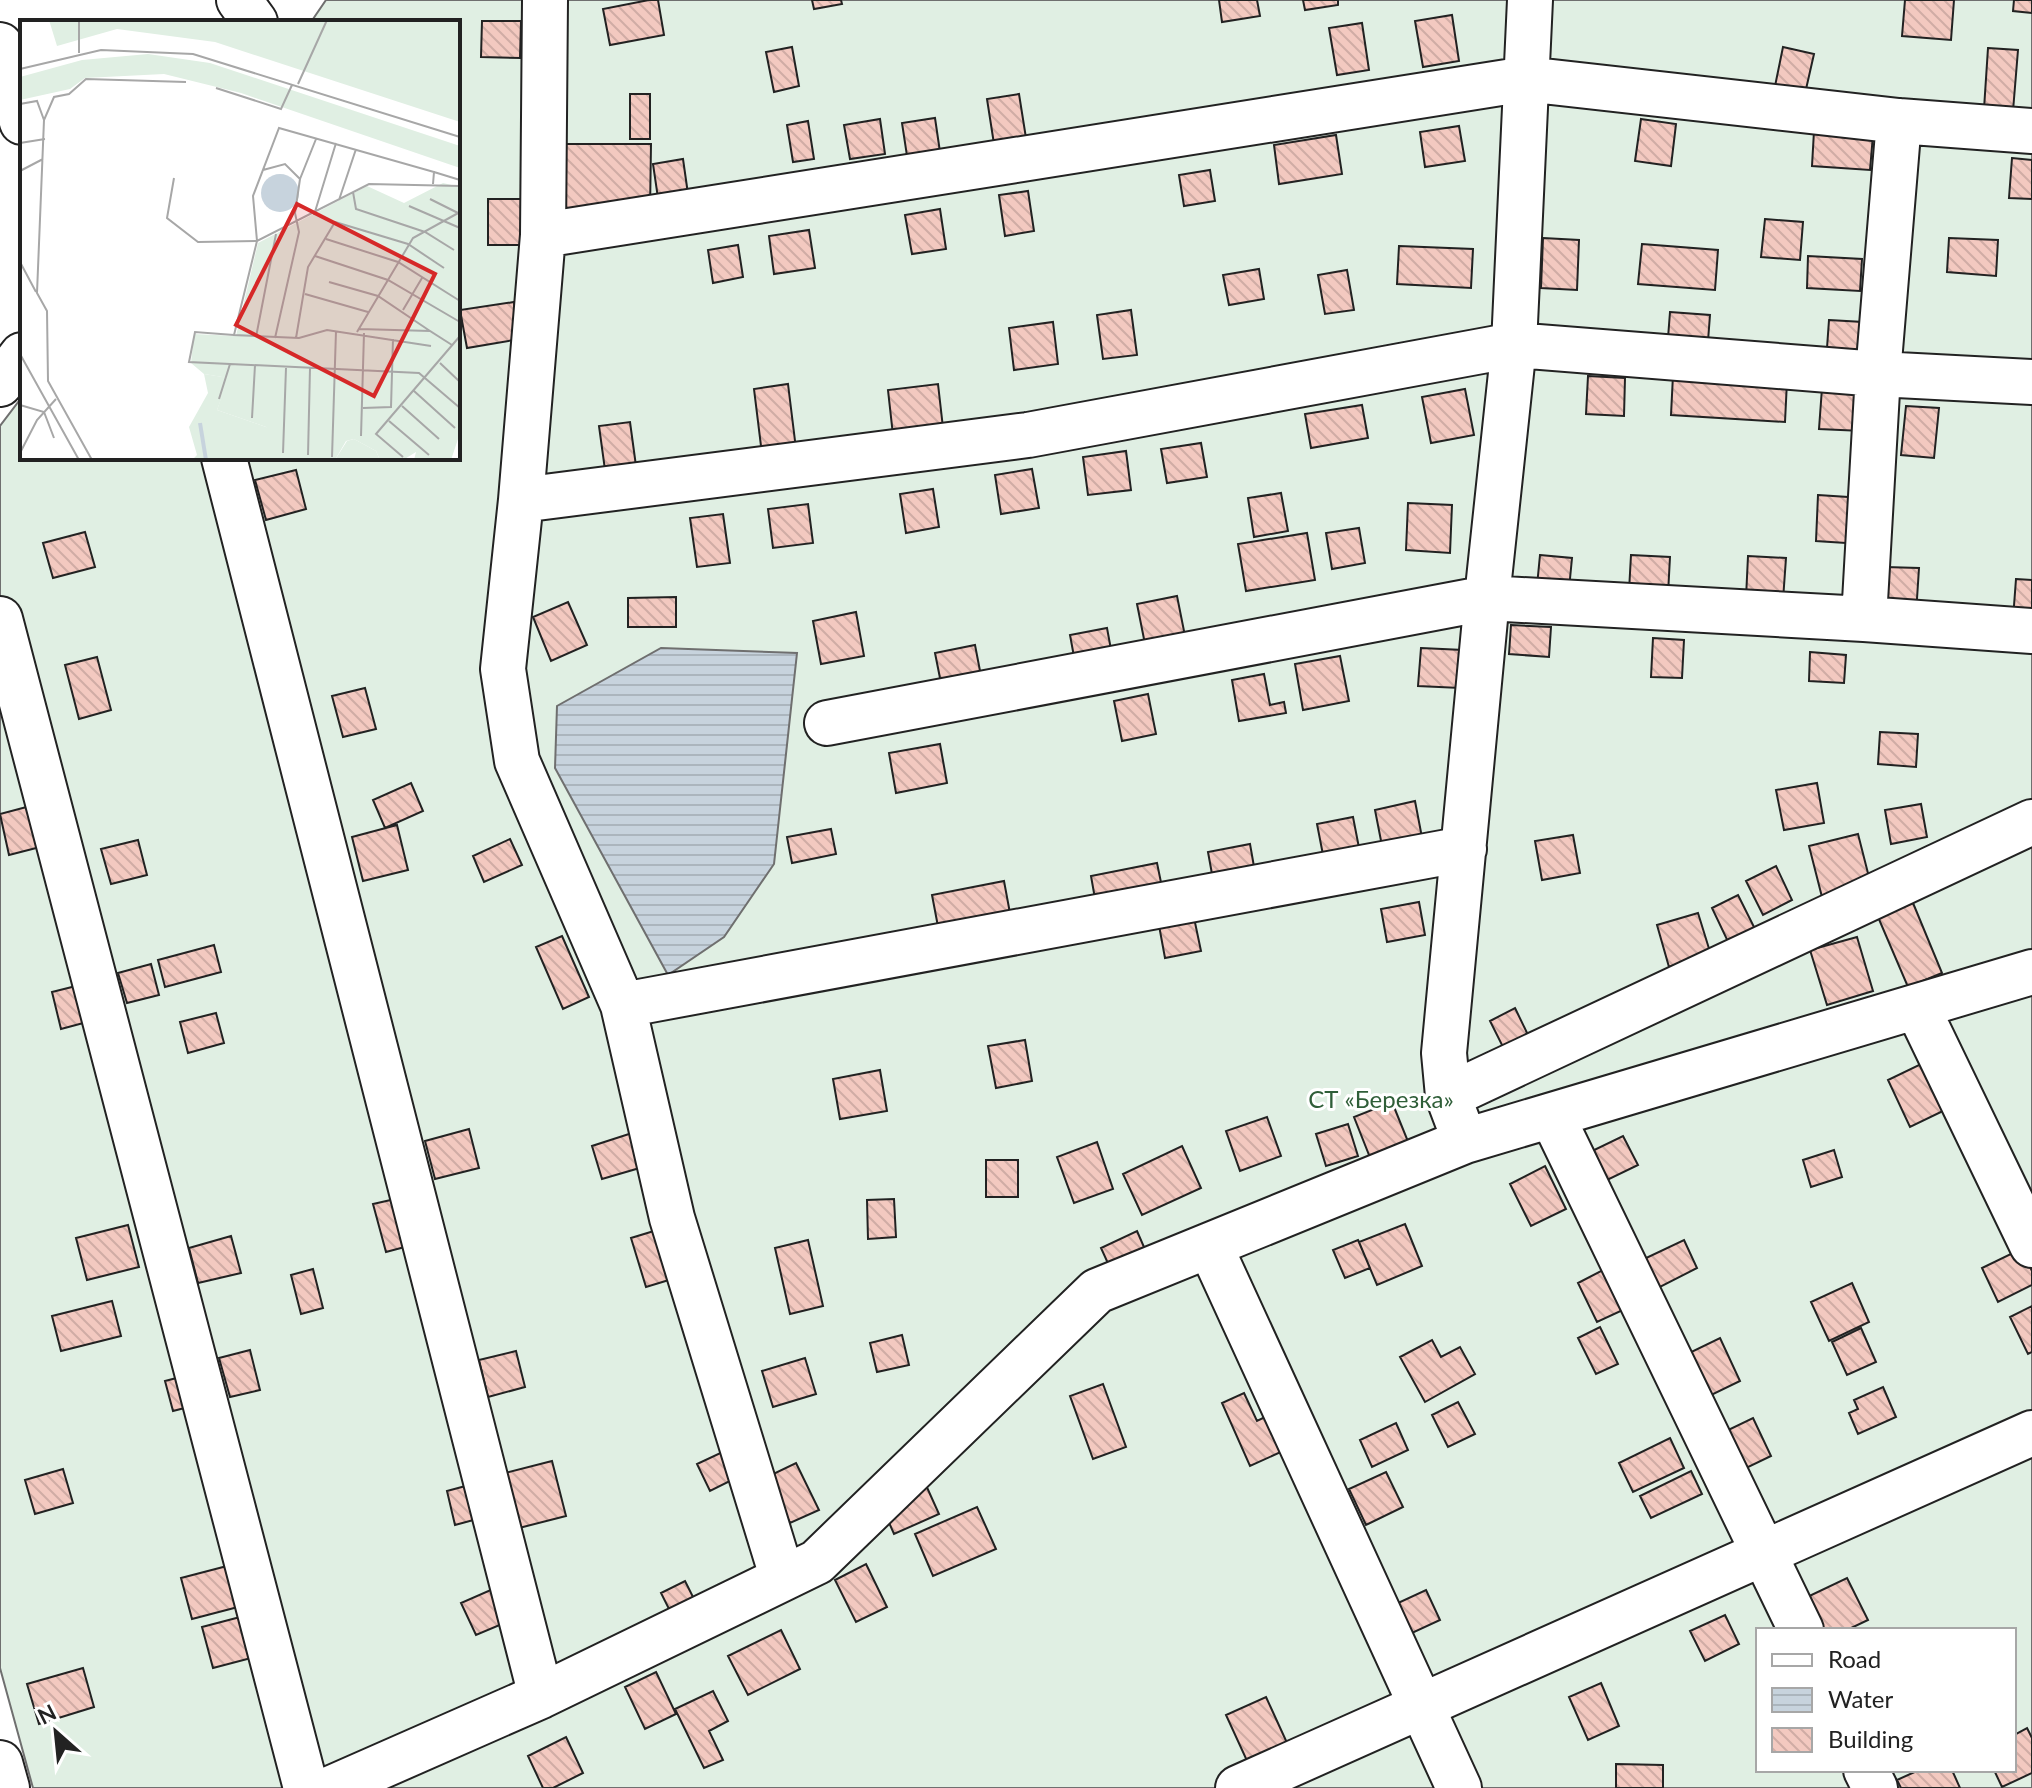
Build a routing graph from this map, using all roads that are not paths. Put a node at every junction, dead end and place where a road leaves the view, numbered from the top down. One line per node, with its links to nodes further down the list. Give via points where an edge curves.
1 (239, 0): 5 (street)
2 (282, 0): 6 (street)
3 (545, 0): 12 (street)
4 (1530, 0): 8 (street)
5 (254, 20)
6 (270, 20)
7 (0, 45): 9 (street)
8 (1526, 79): 10 (street); 12 (street); 13 (street)
9 (20, 115)
10 (1899, 121): 11 (street); 15 (street)
11 (2032, 131)
12 (543, 235): 19 (street)
13 (1514, 345): 15 (street); 19 (street, via 1028,435); 20 (street)
14 (20, 358): 17 (street)
15 (1878, 374): 16 (street); 22 (street)
16 (2032, 382)
17 (0, 384)
18 (225, 460): 39 (street)
19 (521, 500): 28 (street, via 503,669 517,761)
20 (1487, 598): 22 (street); 24 (street); 26 (street)
21 (0, 619): 43 (street)
22 (1864, 619): 23 (street)
23 (2032, 631)
24 (827, 723)
25 (2032, 822): 30 (street)
26 (1464, 849): 28 (street); 30 (street, via 1444,1053)
27 (2032, 972): 29 (street)
28 (623, 1005): 37 (street, via 672,1218)
29 (1917, 1007): 31 (street); 33 (street)
30 (1448, 1096): 32 (street)
31 (1552, 1116): 32 (street); 36 (street)
32 (1465, 1141): 34 (street)
33 (2032, 1245)
34 (1210, 1246): 37 (street, via 1097,1291 817,1562); 40 (street)
35 (2032, 1433): 36 (street)
36 (1764, 1553): 38 (street); 40 (street)
37 (782, 1576): 39 (street)
38 (1800, 1628)
39 (541, 1696): 44 (street)
40 (1421, 1706): 45 (street); 46 (street)
41 (0, 1763): 42 (street)
42 (7, 1788)
43 (306, 1788)
44 (332, 1788)
45 (1238, 1788)
46 (1459, 1788)

